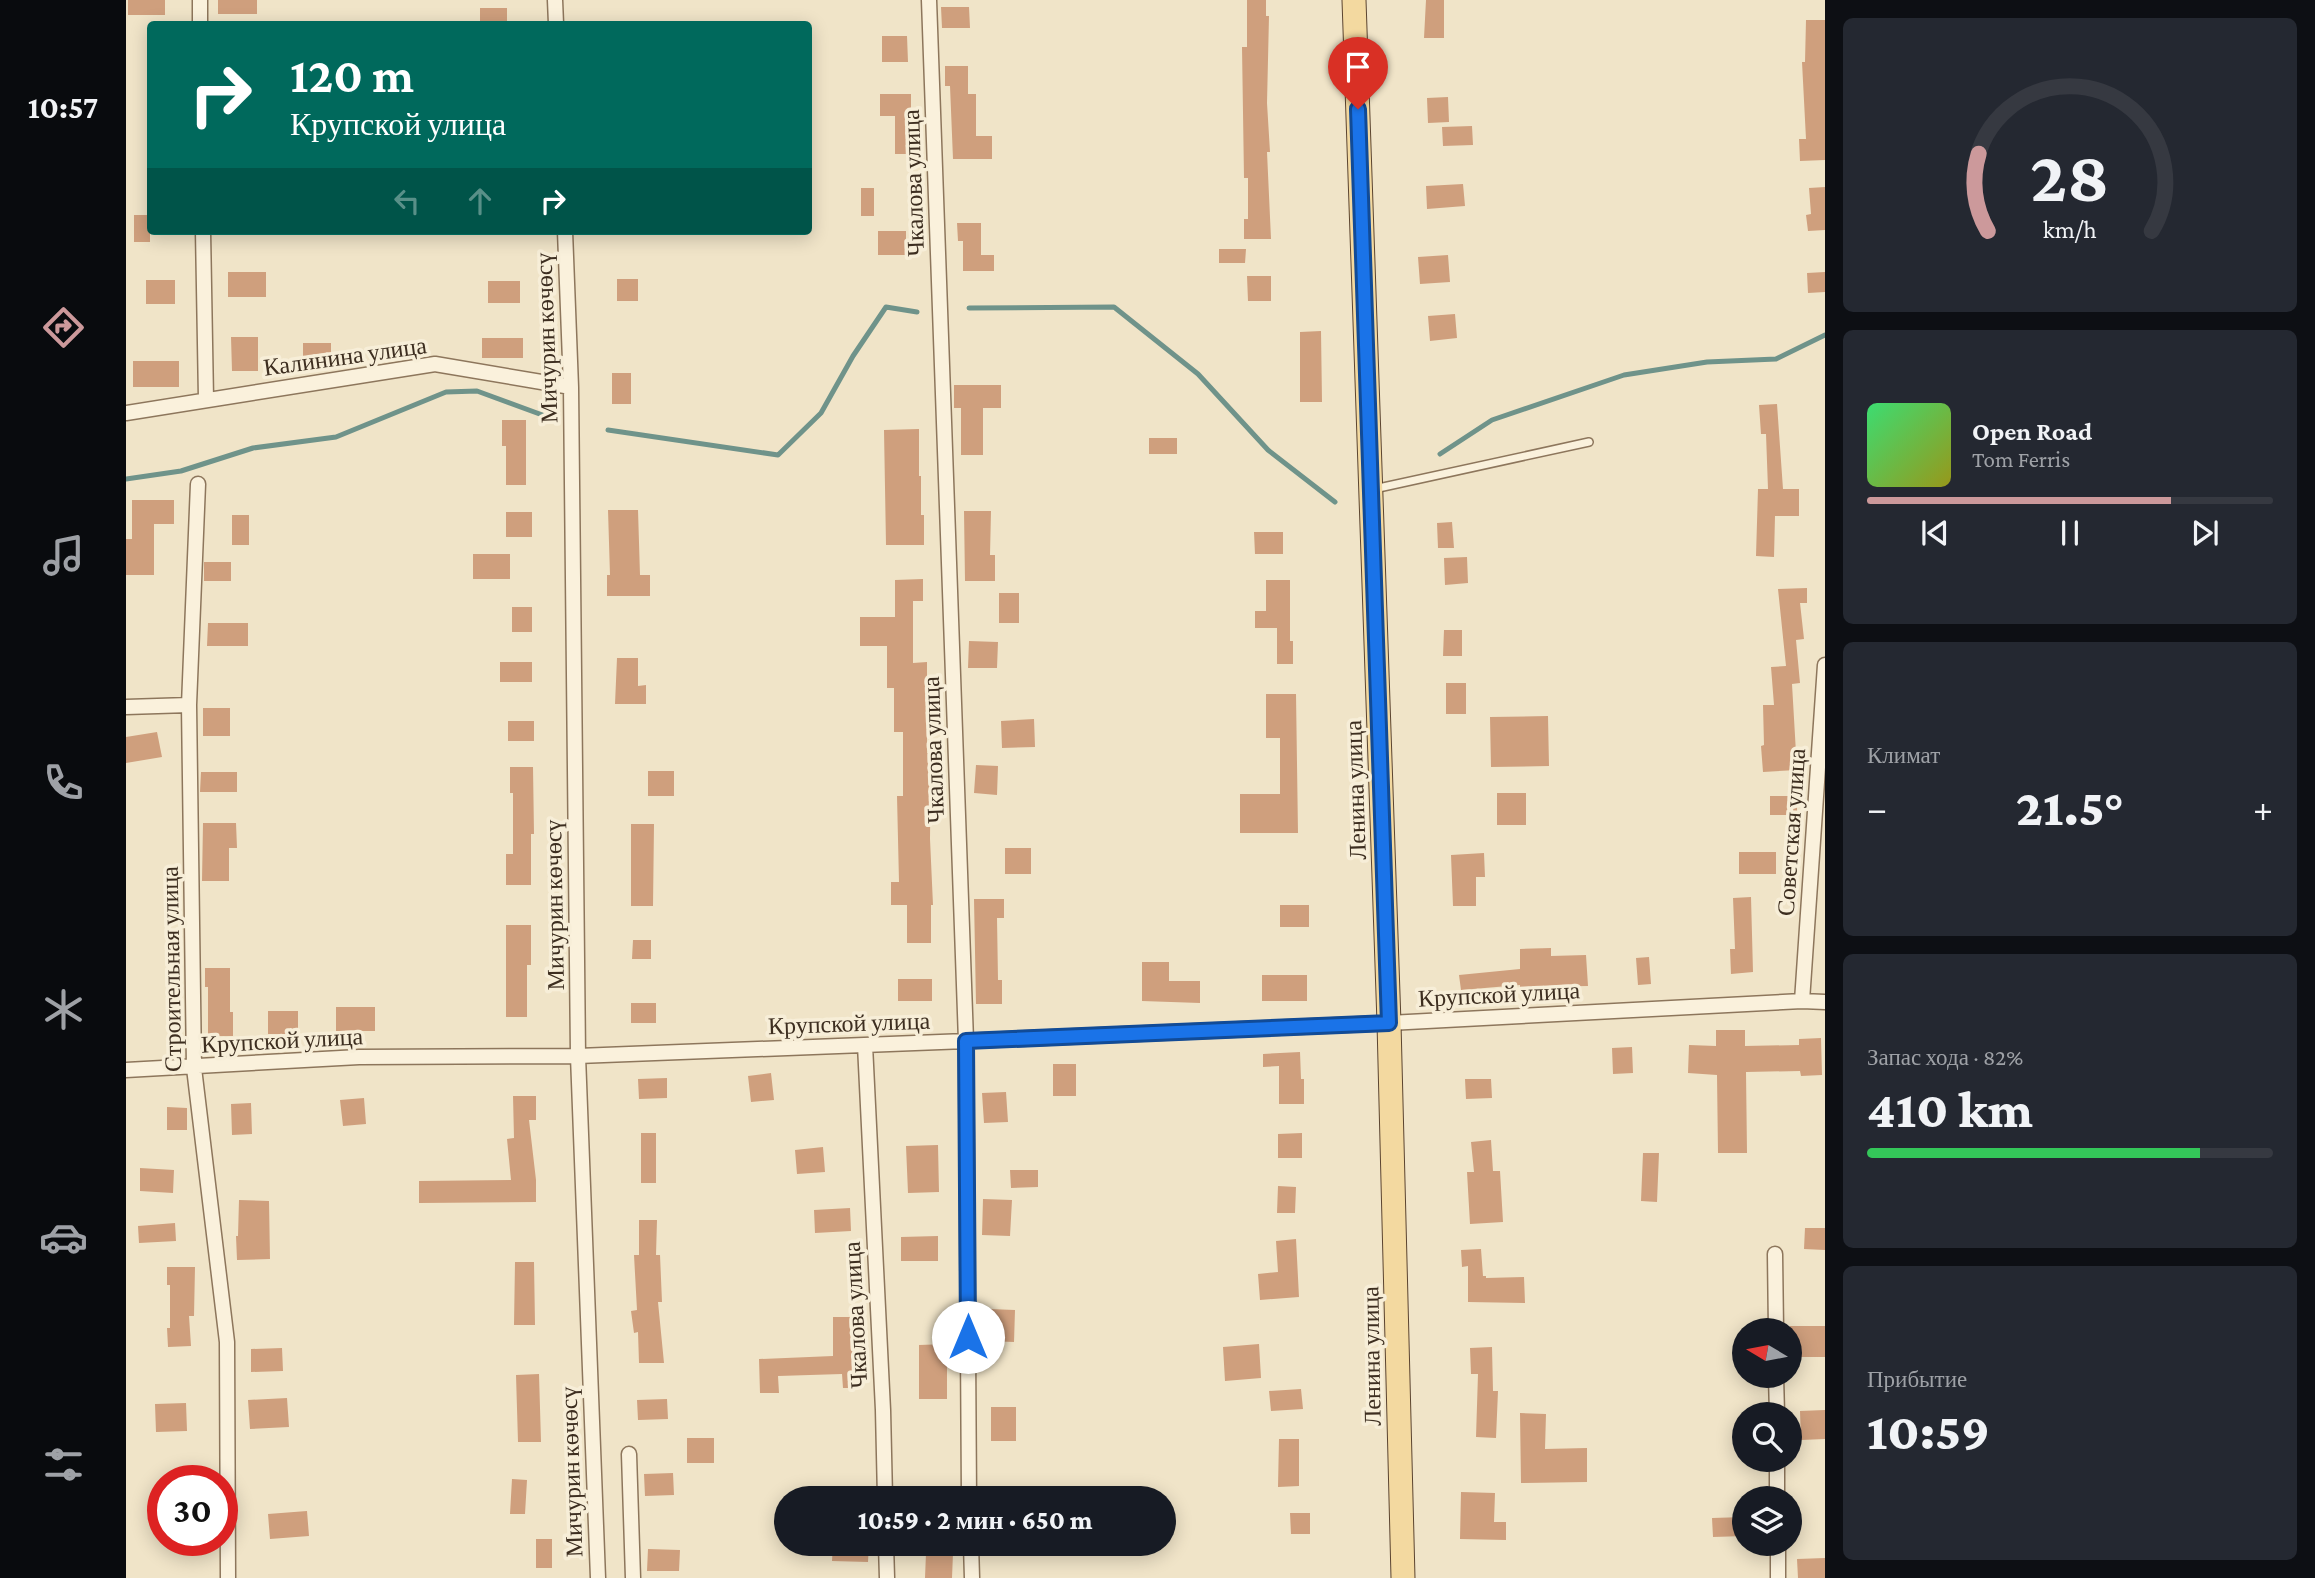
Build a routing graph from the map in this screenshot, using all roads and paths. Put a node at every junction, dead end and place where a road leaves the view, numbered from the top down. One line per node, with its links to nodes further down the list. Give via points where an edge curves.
1 (200, 0): 5 (street)
2 (555, 0): 6 (street)
3 (929, 0): 21 (street, Чкалова улица)
4 (1354, 0): 14 (main road, Ленина улица)
5 (200, 21)
6 (556, 21)
7 (204, 235): 10 (street)
8 (565, 235): 9 (street, Мичурин көчөсү)
9 (571, 387): 10 (street, Калинина улица, via 435,364); 23 (street, Мичурин көчөсү)
10 (206, 399): 11 (street, Калинина улица)
11 (126, 413)
12 (1589, 442): 14 (lane)
13 (198, 484): 16 (street, Строительная улица)
14 (1371, 490): 20 (main road, Ленина улица)
15 (1825, 665): 18 (street, Советская улица)
16 (189, 705): 17 (street); 24 (street, Строительная улица)
17 (126, 707)
18 (1802, 1001): 19 (street, Крупской улица); 20 (street, Крупской улица)
19 (1825, 1002)
20 (1389, 1023): 21 (street, Крупской улица); 39 (main road, Ленина улица)
21 (966, 1041): 22 (street, Крупской улица); 30 (street, Чкалова улица)
22 (864, 1045): 23 (street, Крупской улица); 29 (street, Чкалова улица)
23 (578, 1056): 24 (street, Крупской улица, via 359,1057); 35 (street, Мичурин көчөсү)
24 (194, 1068): 25 (street, Крупской улица); 34 (street, Строительная улица, via 228,1342)
25 (126, 1070)
26 (1775, 1254): 27 (street)
27 (1776, 1318)
28 (629, 1454): 36 (street)
29 (885, 1486)
30 (969, 1486)
31 (886, 1556): 37 (street)
32 (971, 1556): 38 (street)
33 (1778, 1556): 40 (street)
34 (228, 1578)
35 (598, 1578)
36 (633, 1578)
37 (887, 1578)
38 (972, 1578)
39 (1403, 1578)
40 (1778, 1578)

